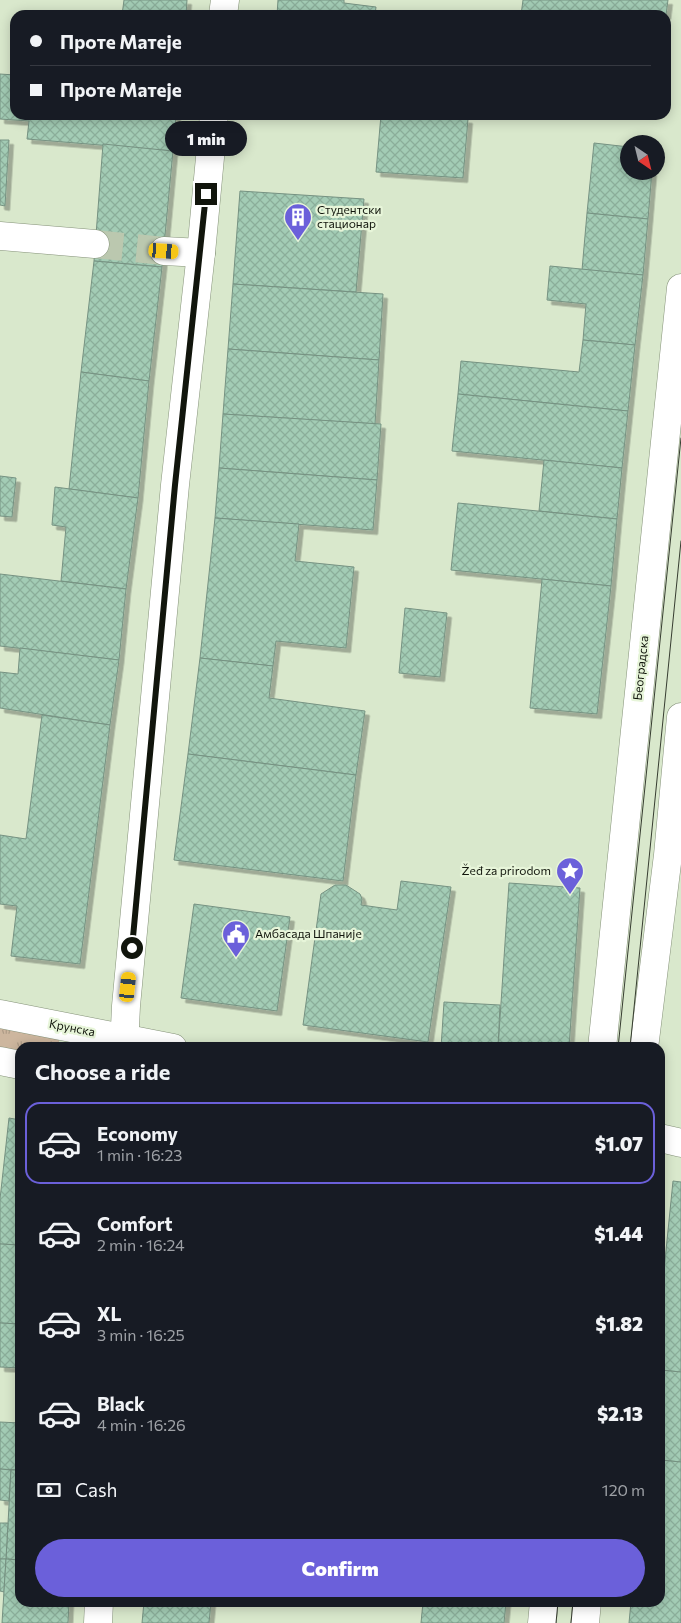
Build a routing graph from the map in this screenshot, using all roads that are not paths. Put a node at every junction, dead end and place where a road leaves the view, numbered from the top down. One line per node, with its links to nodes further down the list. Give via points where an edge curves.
1 (214, 120): 5 (street)
2 (0, 236): 3 (street)
3 (96, 244)
4 (164, 251): 5 (street)
5 (201, 254): 10 (street, via 175,485)
6 (681, 288): 11 (street, Београдска)
7 (681, 717): 12 (street)
8 (0, 1014): 9 (street, Крунска)
9 (120, 1042)
10 (124, 1042)
11 (603, 1042)
12 (645, 1042)
13 (0, 1061): 14 (street)
14 (15, 1064)
15 (665, 1139): 16 (street)
16 (681, 1143)
17 (99, 1607): 20 (street)
18 (544, 1607): 21 (street)
19 (587, 1607): 22 (street)
20 (98, 1623)
21 (542, 1623)
22 (585, 1623)

